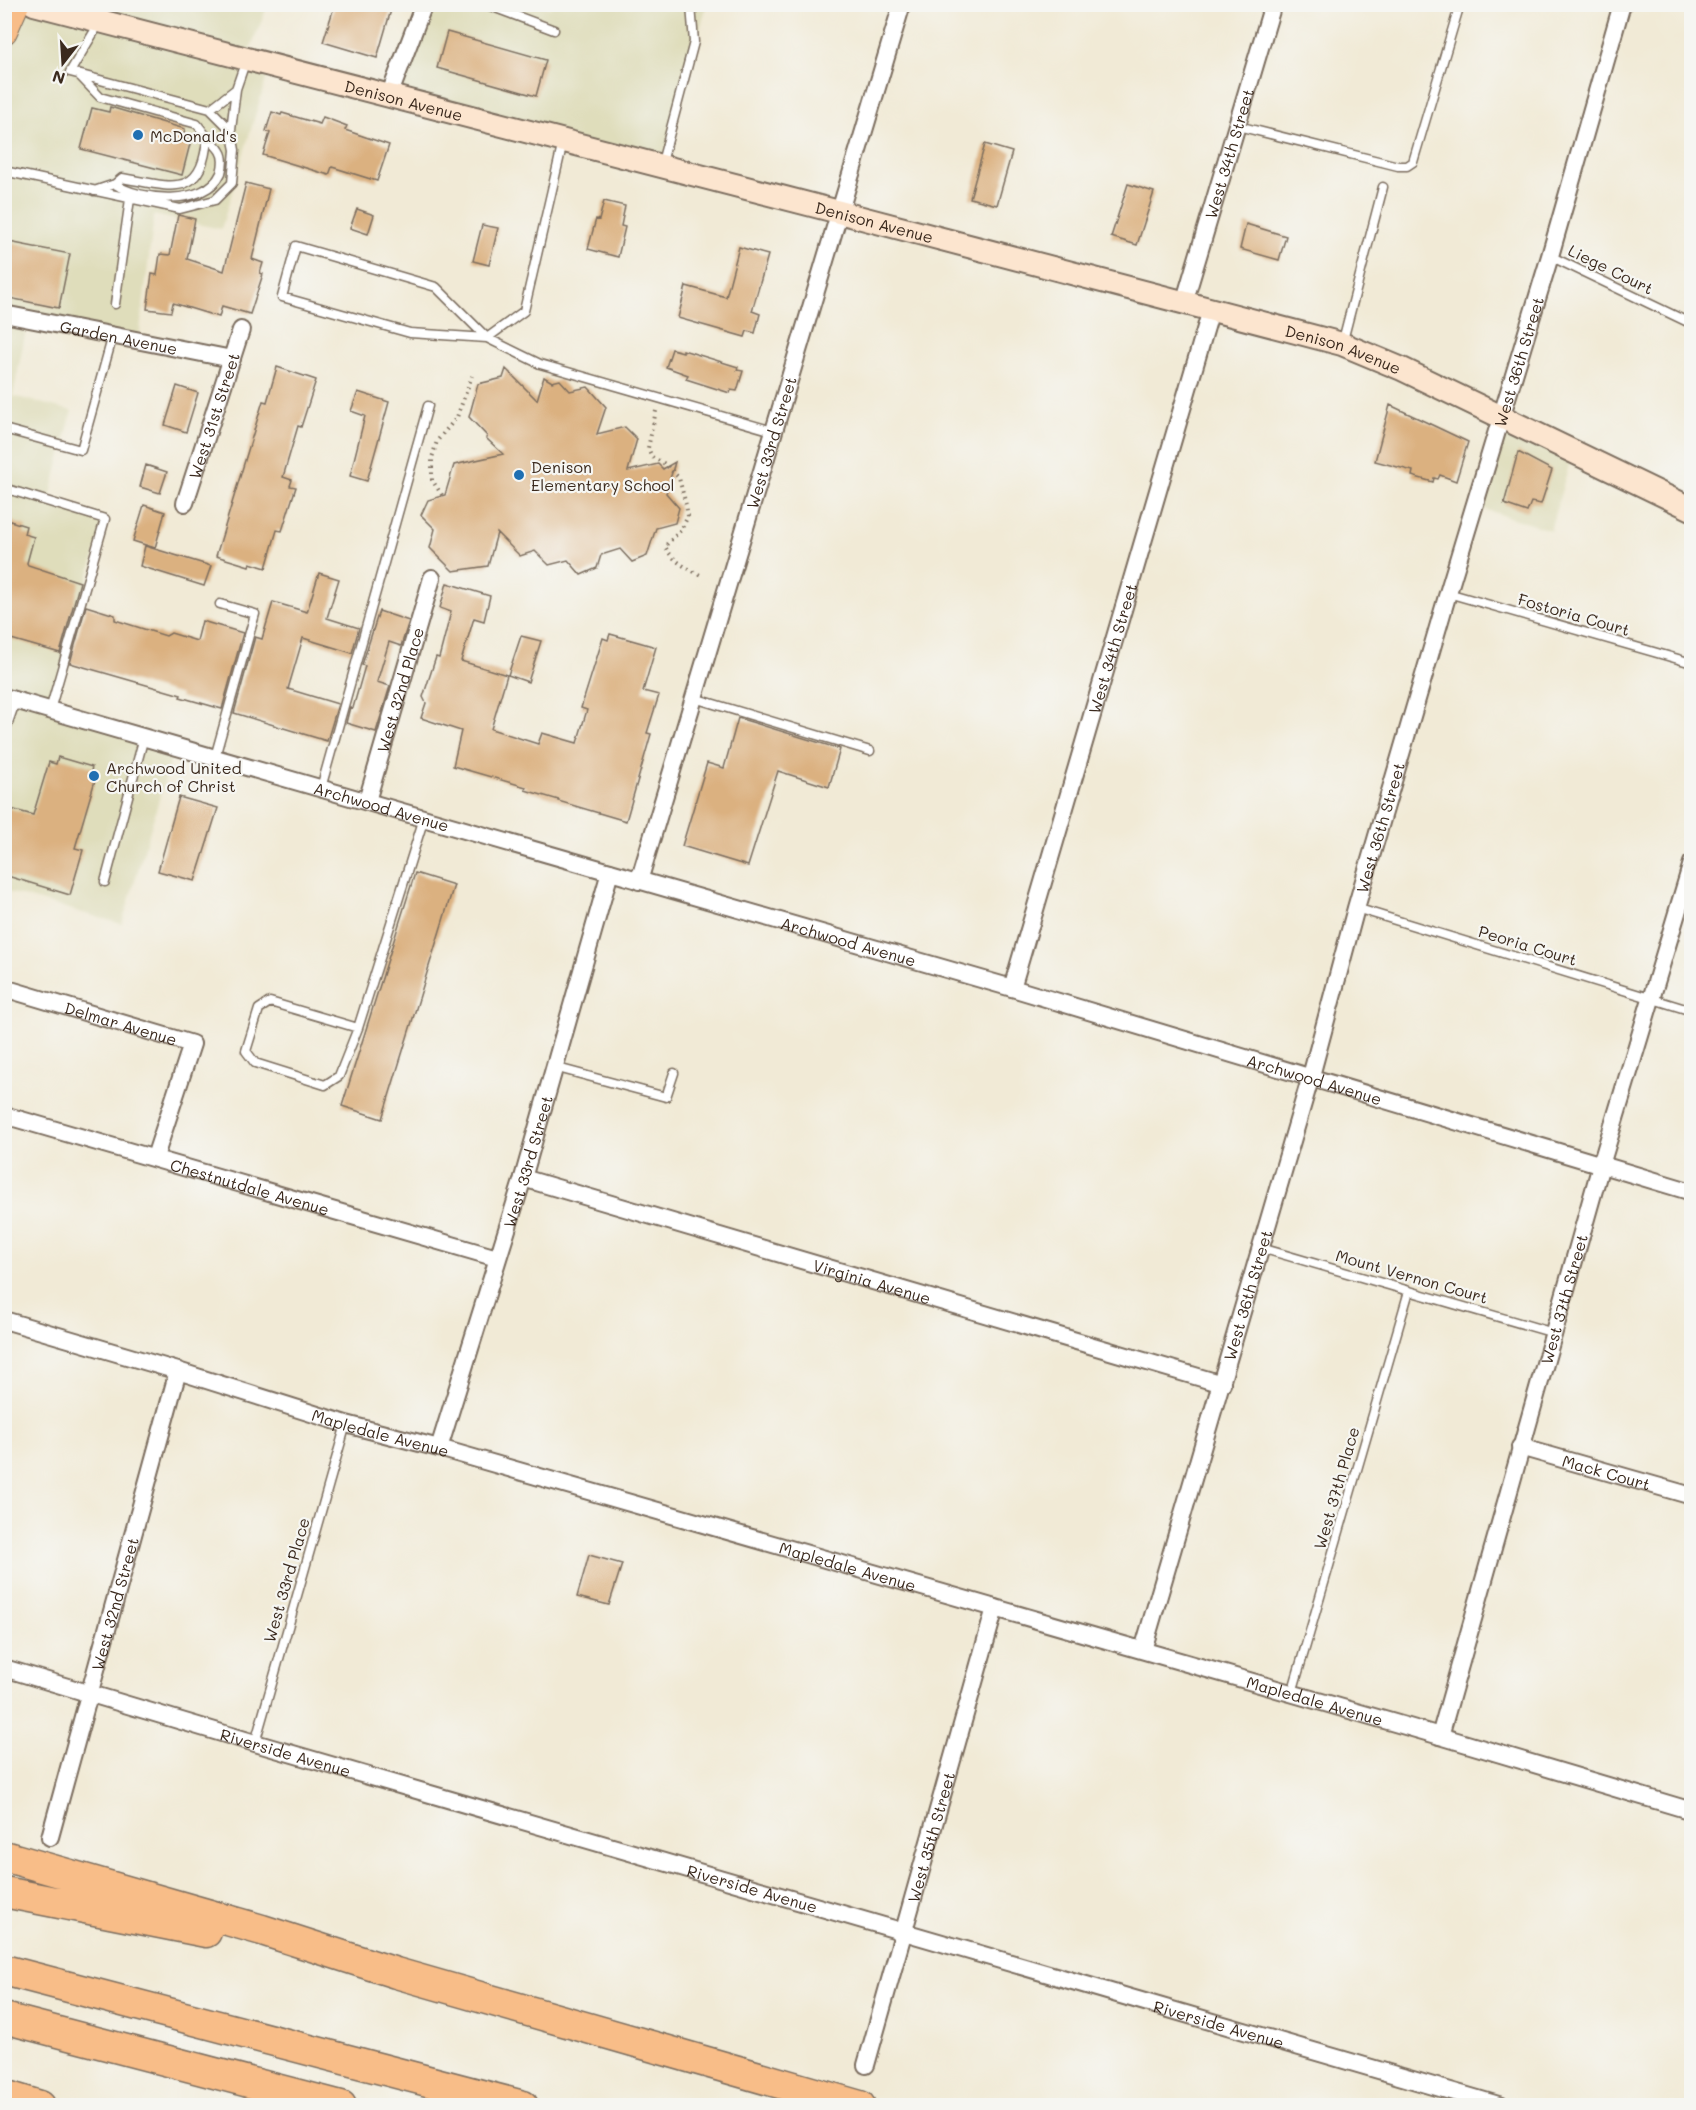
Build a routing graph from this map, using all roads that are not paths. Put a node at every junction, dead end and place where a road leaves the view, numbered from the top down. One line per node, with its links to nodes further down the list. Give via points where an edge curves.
1 (16, 4): 12 (main road)
2 (34, 4): 10 (main road, Denison Avenue)
3 (424, 4): 16 (street)
4 (486, 4): 11 (lane)
5 (902, 4): 28 (street, West 33rd Street)
6 (1273, 4): 18 (street, West 34th Street)
7 (1460, 4): 18 (lane, via 1413,162 1407,166)
8 (1622, 4): 29 (street, West 36th Street)
9 (691, 6): 22 (lane, via 694,42)
10 (100, 22): 13 (main road, Denison Avenue); 14 (lane)
11 (554, 30)
12 (4, 31)
13 (246, 60): 15 (lane); 16 (main road, Denison Avenue)
14 (74, 73): 17 (lane); 20 (lane, via 100,97 197,124)
15 (236, 89): 17 (lane); 19 (lane)
16 (389, 96): 21 (main road, Denison Avenue)
17 (210, 109): 19 (lane)
18 (1238, 126): 30 (street, West 34th Street)
19 (231, 130): 27 (lane, via 235,150 232,183 214,200 180,209)
20 (207, 137): 24 (lane, via 206,159 192,182 176,187 122,178); 24 (lane, via 221,152 223,166 219,178 208,188 170,199 124,191)
21 (563, 141): 22 (main road, Denison Avenue); 38 (lane, via 524,311)
22 (661, 166): 28 (main road, Denison Avenue)
23 (4, 171): 26 (lane)
24 (115, 184): 26 (lane)
25 (1383, 187): 39 (lane)
26 (94, 191): 27 (lane)
27 (130, 199): 31 (lane)
28 (839, 212): 30 (main road, Denison Avenue); 44 (street, West 33rd Street)
29 (1550, 256): 35 (lane, Liege Court); 42 (street, West 36th Street)
30 (1184, 303): 32 (main road, Denison Avenue)
31 (115, 304)
32 (1211, 310): 39 (main road, Denison Avenue); 68 (street, West 34th Street)
33 (1692, 310): 35 (lane)
34 (4, 314): 37 (street, Garden Avenue)
35 (1690, 323)
36 (241, 330): 40 (street, West 31st Street)
37 (113, 335): 40 (street, Garden Avenue); 43 (lane, via 81,450)
38 (487, 338): 38 (lane, via 436,287 296,246 282,297 410,333); 44 (lane, via 540,364)
39 (1342, 344): 42 (main road, Denison Avenue)
40 (232, 358): 46 (street, West 31st Street)
41 (428, 406): 59 (lane)
42 (1502, 416): 47 (main road, Denison Avenue); 49 (street, West 36th Street)
43 (4, 429)
44 (773, 431): 53 (street, West 33rd Street)
45 (4, 488): 54 (lane, via 105,519)
46 (185, 503)
47 (1692, 509)
48 (432, 578): 60 (street, West 32nd Place)
49 (1448, 593): 51 (lane, Fostoria Court); 66 (street, West 36th Street)
50 (220, 604): 58 (lane, via 255,614)
51 (1692, 663)
52 (10, 698): 54 (street, Archwood Avenue); 55 (lane)
53 (694, 698): 57 (lane); 64 (street, West 33rd Street)
54 (50, 710): 56 (street, Archwood Avenue)
55 (4, 734)
56 (144, 737): 58 (street, Archwood Avenue); 65 (lane)
57 (870, 751)
58 (215, 757): 59 (street, Archwood Avenue)
59 (321, 788): 60 (street, Archwood Avenue)
60 (367, 801): 61 (street, Archwood Avenue)
61 (424, 818): 63 (street, Archwood Avenue); 71 (lane)
62 (1692, 863): 69 (street, West 37th Street)
63 (610, 872): 64 (street, Archwood Avenue); 72 (street, West 33rd Street)
64 (639, 881): 68 (street, Archwood Avenue)
65 (105, 882)
66 (1356, 908): 69 (lane, Peoria Court); 74 (street, West 36th Street)
67 (4, 988): 76 (street, Delmar Avenue, via 192,1044)
68 (1012, 988): 74 (street, Archwood Avenue)
69 (1652, 998): 70 (lane, Peoria Court); 77 (street, West 37th Street)
70 (1692, 1011)
71 (358, 1028): 71 (lane, via 339,1076 325,1085 255,1063 246,1051 259,1009 270,1002)
72 (554, 1067): 73 (lane, via 666,1097); 78 (street, West 33rd Street)
73 (674, 1073)
74 (1311, 1076): 77 (street, Archwood Avenue); 80 (street, West 36th Street)
75 (4, 1114): 76 (street, Chestnutdale Avenue)
76 (155, 1157): 81 (street, Chestnutdale Avenue)
77 (1601, 1165): 79 (street, Archwood Avenue); 84 (street, West 37th Street)
78 (523, 1178): 81 (street, West 33rd Street); 86 (street, Virginia Avenue)
79 (1692, 1192)
80 (1261, 1248): 82 (lane, Mount Vernon Court); 86 (street, West 36th Street)
81 (497, 1258): 89 (street, West 33rd Street)
82 (1409, 1291): 84 (lane, Mount Vernon Court); 95 (lane, West 37th Place)
83 (4, 1320): 85 (street, Mapledale Avenue)
84 (1555, 1333): 88 (street, West 37th Street)
85 (178, 1371): 87 (street, Mapledale Avenue); 94 (street, West 32nd Street)
86 (1222, 1384): 92 (street, West 36th Street)
87 (346, 1424): 89 (street, Mapledale Avenue); 97 (lane, West 33rd Place)
88 (1520, 1447): 90 (street, Mack Court); 96 (street, West 37th Street)
89 (439, 1448): 91 (street, Mapledale Avenue)
90 (1692, 1496)
91 (995, 1608): 92 (street, Mapledale Avenue); 102 (street, West 35th Street)
92 (1143, 1650): 95 (street, Mapledale Avenue)
93 (4, 1668): 94 (street, Riverside Avenue)
94 (89, 1692): 97 (street, Riverside Avenue); 99 (street, West 32nd Street)
95 (1292, 1693): 96 (street, Mapledale Avenue)
96 (1440, 1736): 98 (street, Mapledale Avenue)
97 (255, 1743): 102 (street, Riverside Avenue)
98 (1692, 1811)
99 (50, 1837)
100 (4, 1856): 104 (highway)
101 (4, 1892): 104 (highway)
102 (903, 1931): 106 (street, West 35th Street); 112 (street, Riverside Avenue)
103 (4, 1970): 110 (highway)
104 (396, 1973): 111 (highway)
105 (4, 2018): 109 (highway)
106 (866, 2065)
107 (4, 2096): 108 (highway)
108 (40, 2106)
109 (341, 2106)
110 (523, 2106)
111 (860, 2106)
112 (1502, 2106)

